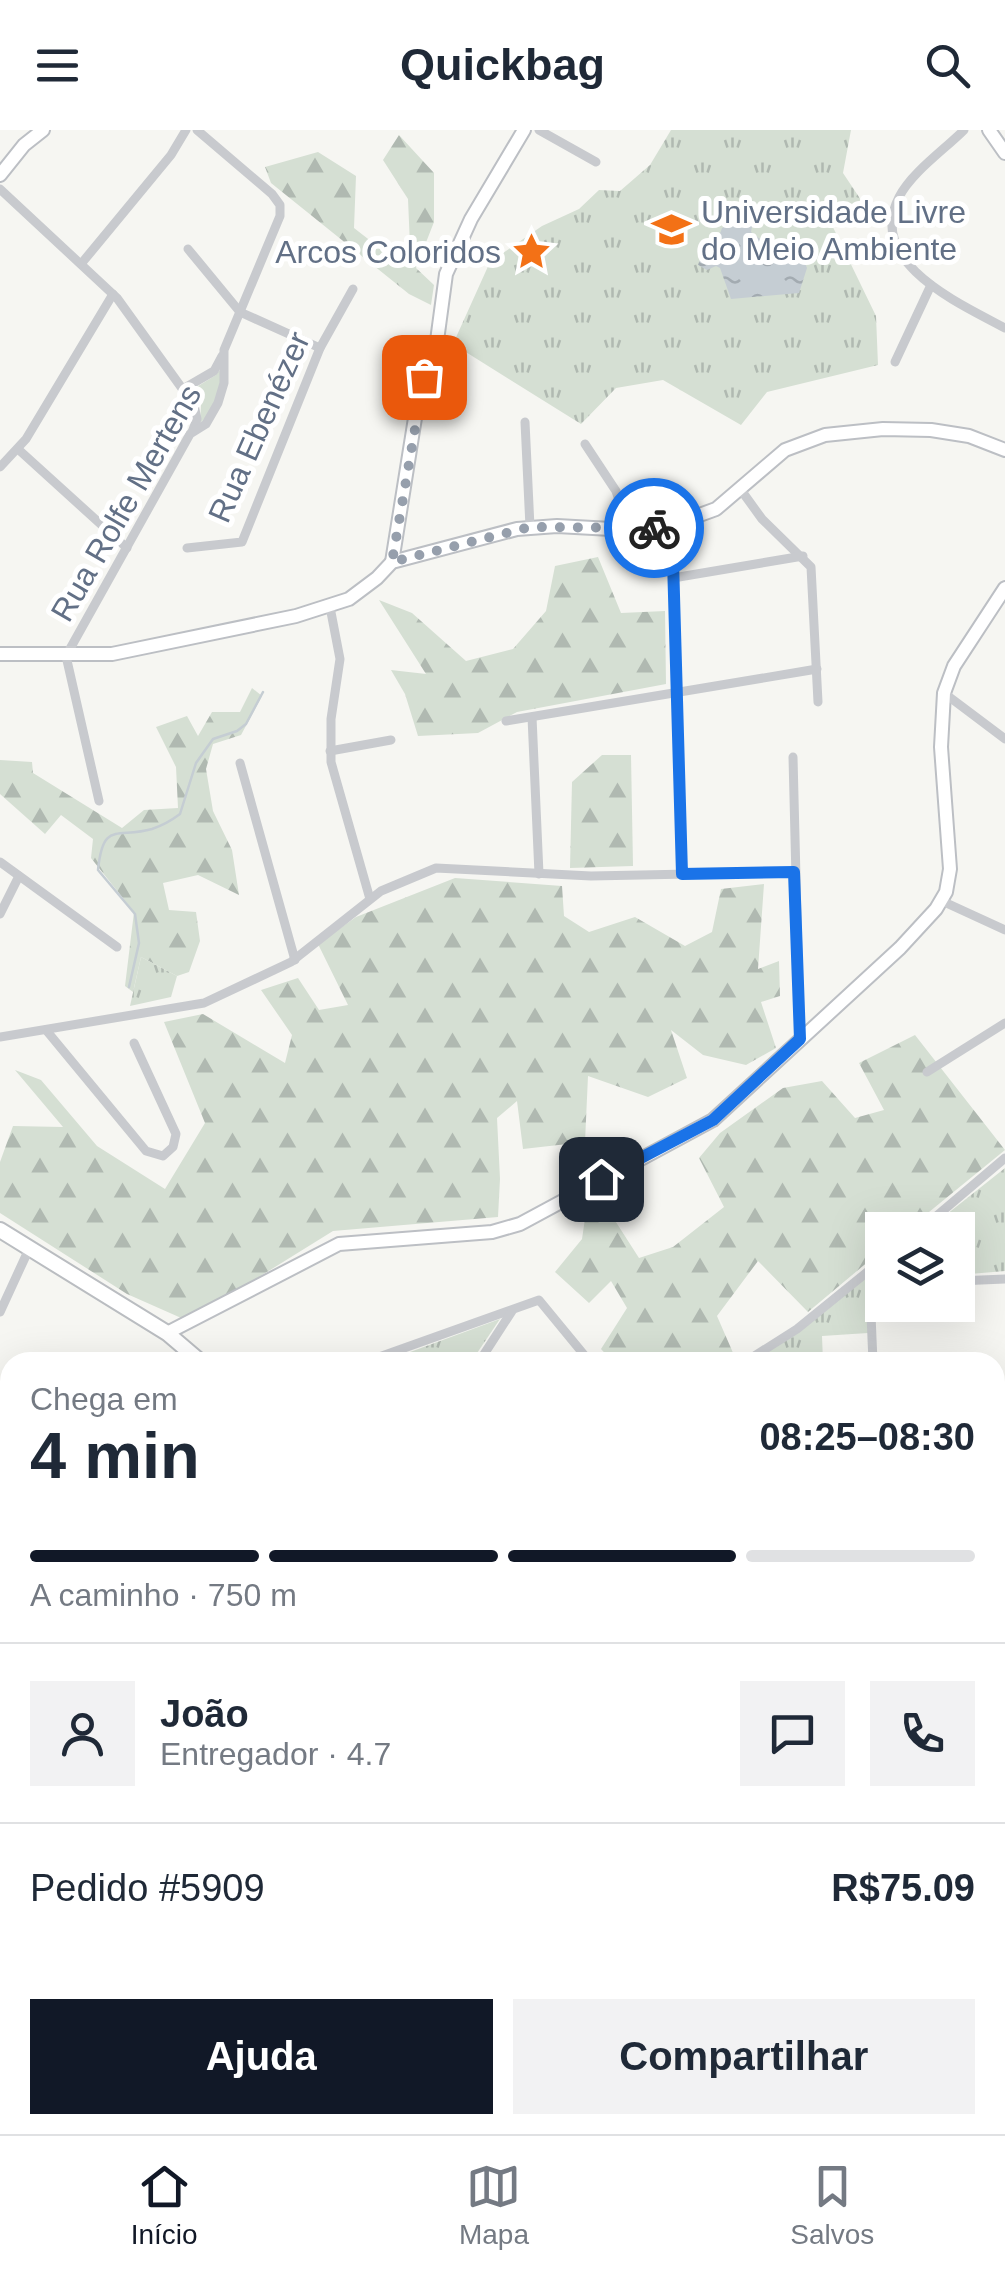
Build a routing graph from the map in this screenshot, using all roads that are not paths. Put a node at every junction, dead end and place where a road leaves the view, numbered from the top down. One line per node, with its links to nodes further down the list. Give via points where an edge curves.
1 (43, 130): 11 (street)
2 (186, 130): 14 (street)
3 (197, 130): 18 (street, Rua Rolfe Mertens, via 280,205 279,222)
4 (524, 130): 37 (street, via 446,274 436,348 418,394)
5 (539, 130): 10 (street)
6 (964, 130): 15 (street, via 895,207 897,248)
7 (990, 130): 8 (street); 9 (street)
8 (1005, 137)
9 (1005, 153)
10 (596, 162)
11 (0, 175)
12 (0, 189): 14 (street)
13 (188, 249): 18 (street)
14 (81, 264): 17 (street)
15 (931, 285): 19 (street); 22 (street)
16 (353, 289): 20 (street, Rua Ebenézer)
17 (113, 294): 23 (street); 27 (street)
18 (240, 312): 20 (street); 21 (street, Rua Rolfe Mertens)
19 (1005, 328)
20 (320, 348): 35 (street, Rua Ebenézer, via 242,542)
21 (224, 350): 23 (street, via 216,369); 25 (street, Rua Rolfe Mertens, via 218,403 206,424)
22 (894, 362)
23 (184, 390): 25 (street, via 197,413)
24 (524, 422): 32 (street)
25 (190, 434): 34 (street, Rua Rolfe Mertens)
26 (584, 444): 33 (street, via 616,492)
27 (19, 450): 29 (street); 34 (street)
28 (1005, 450): 30 (street, via 930,430 825,435 785,450)
29 (0, 466)
30 (740, 490): 31 (street, via 716,509); 36 (street)
31 (672, 526): 33 (street); 38 (street)
32 (530, 527): 33 (street); 37 (street)
33 (629, 530)
34 (127, 548): 42 (street, Rua Rolfe Mertens)
35 (188, 548)
36 (803, 556): 38 (street); 43 (street, via 812,572)
37 (392, 562): 40 (street)
38 (674, 578): 44 (street)
39 (1005, 590): 45 (street, via 954,666)
40 (330, 607): 42 (street, via 112,654); 51 (street, via 340,660)
41 (0, 654): 42 (street)
42 (66, 656): 54 (street)
43 (818, 668): 44 (street); 46 (street)
44 (677, 692): 47 (street); 58 (street)
45 (944, 693): 49 (street); 61 (street, via 941,763 950,870)
46 (818, 702)
47 (532, 717): 48 (street); 57 (street)
48 (506, 721)
49 (1005, 739)
50 (390, 740): 51 (street)
51 (330, 751): 60 (street)
52 (792, 757): 56 (street)
53 (240, 762): 65 (street)
54 (100, 801)
55 (0, 862): 59 (street)
56 (794, 872): 58 (street); 69 (street)
57 (539, 874): 58 (street); 60 (street, via 436,868)
58 (682, 874)
59 (19, 876): 62 (street); 64 (street)
60 (370, 899): 65 (street)
61 (942, 901): 63 (street); 69 (street)
62 (0, 914)
63 (1005, 930)
64 (116, 947)
65 (296, 960): 67 (street, via 204,1003)
66 (1005, 1023): 71 (street)
67 (46, 1030): 68 (street); 70 (street, via 146,1151 163,1156 176,1134)
68 (0, 1037)
69 (800, 1039): 82 (street, via 713,1120 520,1224 339,1244)
70 (134, 1043)
71 (927, 1072)
72 (1005, 1158): 73 (street)
73 (941, 1212)
74 (0, 1230): 75 (main road)
75 (29, 1249): 80 (street); 82 (main road)
76 (865, 1274): 87 (street)
77 (1005, 1279): 78 (street)
78 (975, 1280)
79 (514, 1309): 84 (street); 85 (street); 86 (street, via 539,1300)
80 (0, 1312)
81 (871, 1322): 88 (street)
82 (167, 1333): 83 (main road)
83 (189, 1352)
84 (393, 1352)
85 (486, 1352)
86 (582, 1352)
87 (762, 1352)
88 (872, 1352)

